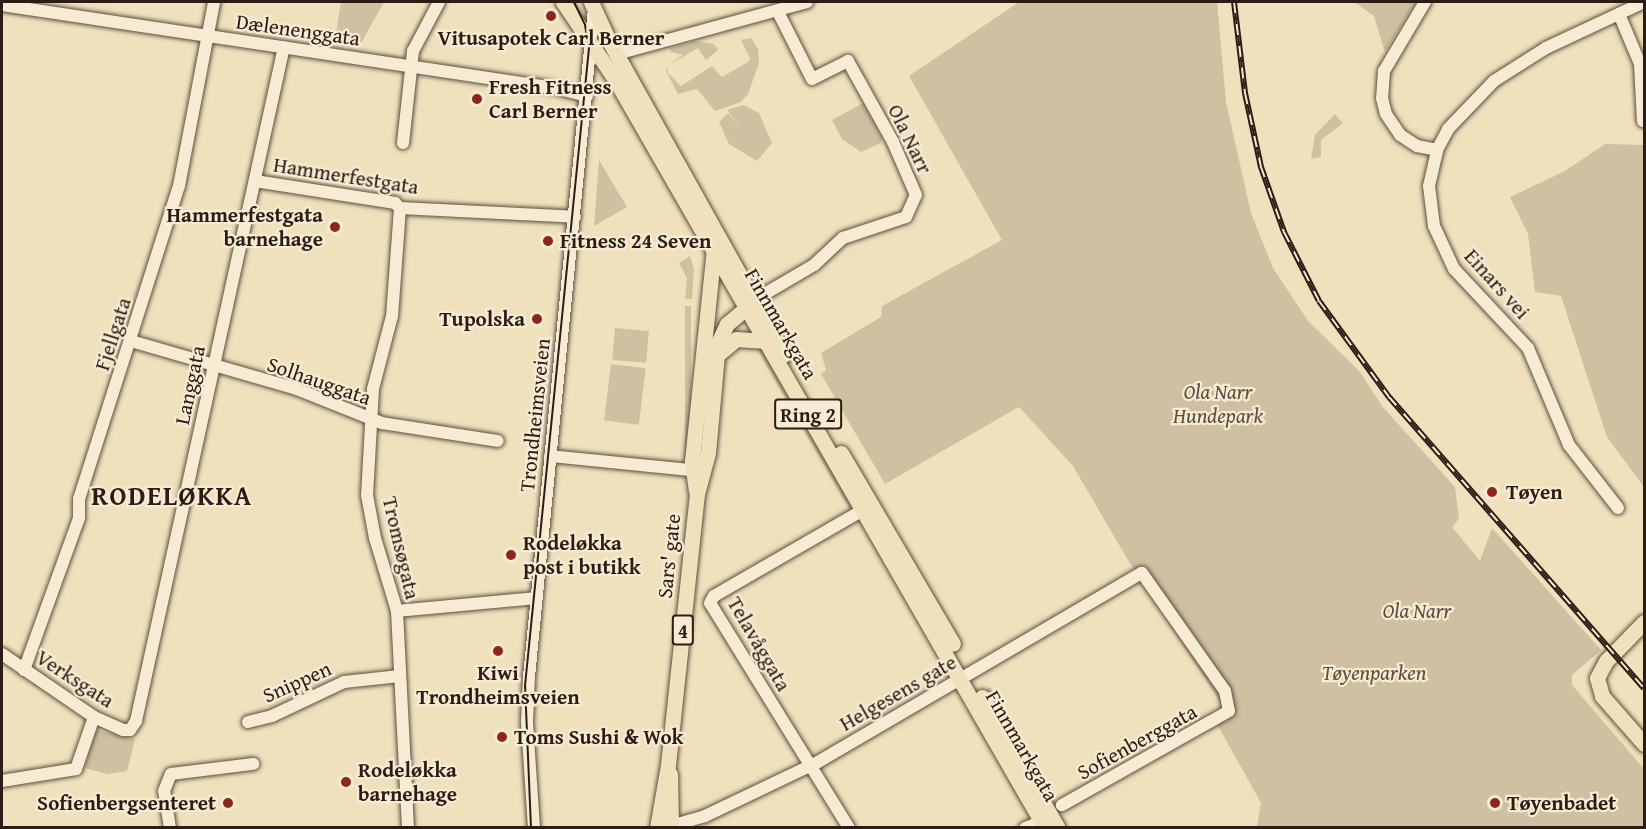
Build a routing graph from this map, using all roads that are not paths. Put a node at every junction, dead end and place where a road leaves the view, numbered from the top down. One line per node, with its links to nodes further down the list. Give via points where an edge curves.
1 (214, 2): 11 (street, Fjellgata)
2 (439, 2): 15 (street, via 419,37)
3 (563, 2): 12 (main road, Finnmarkgata / Ring 2)
4 (807, 2): 9 (street)
5 (1425, 2): 19 (street, via 1384,71 1382,98 1390,122 1400,135 1417,146)
6 (1644, 2): 10 (street, Einars vei)
7 (593, 4): 12 (street, Trondheimsveien); 14 (main road, Finnmarkgata / Ring 2)
8 (2, 5): 11 (street, Dælenenggata)
9 (777, 10): 14 (street); 24 (street, Ola Narr, via 813,79 848,61 908,173 915,202 906,217 843,238 814,265)
10 (1619, 14): 17 (street, via 1640,64); 19 (street, Einars vei, via 1539,52 1494,81 1457,117)
11 (209, 36): 13 (street, Dælenenggata); 25 (street, Fjellgata, via 179,186)
12 (592, 45): 16 (street, Trondheimsveien); 23 (main road, Finnmarkgata / Ring 2)
13 (284, 47): 15 (street, Dælenenggata); 20 (street, Langgata)
14 (617, 54): 24 (main road, Finnmarkgata / Ring 2)
15 (410, 66): 16 (street, Dælenenggata); 18 (street)
16 (587, 96): 22 (street, Trondheimsveien)
17 (1643, 121)
18 (403, 143)
19 (1437, 150): 33 (street, Einars vei, via 1428,196 1442,248 1469,288 1528,348 1569,445)
20 (255, 181): 21 (street, Hammerfestgata, via 395,203); 28 (street, Langgata)
21 (400, 208): 22 (street, Hammerfestgata); 29 (street, Tromsøgata, via 392,316 373,389)
22 (575, 217): 31 (street, Trondheimsveien)
23 (714, 249): 24 (main road, Finnmarkgata / Ring 2); 32 (main road, Sars' gate / 4)
24 (751, 303): 26 (main road, Finnmarkgata / Ring 2); 27 (main road, Sars' gate / 4, via 723,331); 41 (main road, Finnmarkgata / Ring 2)
25 (131, 341): 28 (street, Solhauggata); 39 (street, Fjellgata, via 79,499 79,518)
26 (766, 341): 27 (main road, via 742,337); 34 (main road, Finnmarkgata / Ring 2)
27 (716, 356): 32 (main road, Sars' gate / 4)
28 (214, 366): 29 (street, Solhauggata, via 313,394); 45 (street, Langgata, via 136,721)
29 (372, 420): 30 (street, Solhauggata); 36 (street, Tromsøgata, via 367,495 375,538)
30 (498, 441)
31 (550, 456): 32 (street); 35 (street, Trondheimsveien)
32 (698, 471): 52 (main road, Sars' gate / 4, via 668,765 673,798)
33 (1618, 508)
34 (863, 510): 41 (main road, Finnmarkgata / Ring 2); 48 (street, Telavåggata, via 711,600 711,609)
35 (536, 598): 36 (street); 55 (street, Trondheimsveien, via 527,722)
36 (397, 611): 40 (street, Tromsøgata)
37 (1644, 622): 46 (main road, via 1606,661 1597,678 1602,696)
38 (2, 654): 39 (street, Verksgata)
39 (24, 670): 43 (street, Verksgata)
40 (400, 676): 44 (street, Snippen, via 344,682 272,716); 54 (street, Tromsøgata)
41 (965, 677): 42 (street, Helgesens gate, via 1142,573 1225,691); 48 (street, Helgesens gate); 51 (main road, Finnmarkgata / Ring 2)
42 (1229, 711): 50 (street, Sofienberggata)
43 (94, 717): 45 (street, Verksgata); 49 (street, via 76,769)
44 (248, 722)
45 (130, 730)
46 (1644, 744)
47 (253, 764): 53 (street, via 171,774 164,791)
48 (810, 766): 52 (street, Helgesens gate, via 705,816); 56 (street)
49 (2, 781)
50 (1062, 805)
51 (1049, 823): 57 (street)
52 (666, 827)
53 (170, 828)
54 (408, 828)
55 (534, 828)
56 (849, 828)
57 (1025, 828)

